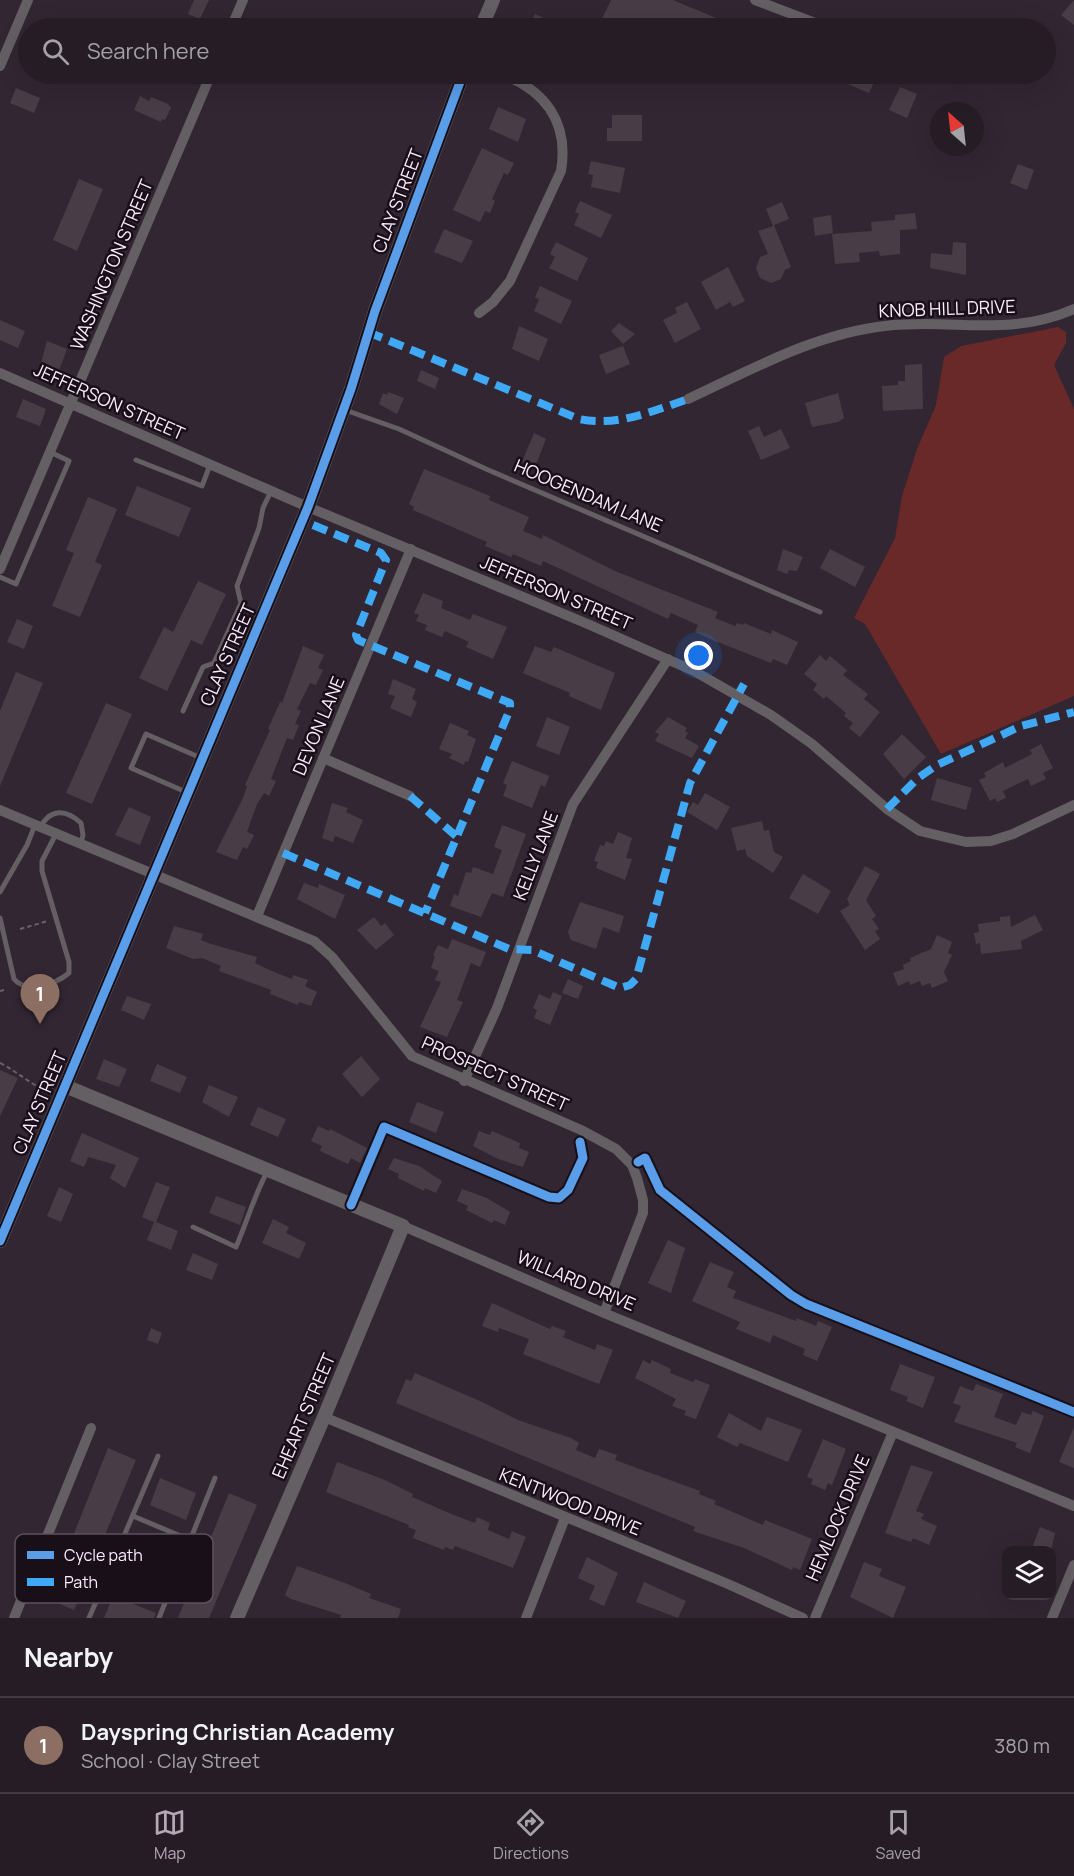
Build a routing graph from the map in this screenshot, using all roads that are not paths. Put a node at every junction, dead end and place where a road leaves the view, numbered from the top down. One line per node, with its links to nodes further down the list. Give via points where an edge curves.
1 (28, 0): 5 (street)
2 (243, 0): 6 (street)
3 (493, 0): 7 (street)
4 (755, 0): 8 (street)
5 (20, 18)
6 (235, 18)
7 (485, 18)
8 (802, 18)
9 (18, 24): 10 (street)
10 (0, 66)
11 (208, 84): 18 (street, WASHINGTON STREET)
12 (459, 84): 19 (street, CLAY STREET, via 375,311)
13 (521, 84): 15 (street, via 533,90 559,123 564,154 561,171 510,281 494,302)
14 (1074, 309): 17 (street, KNOB HILL DRIVE, via 1012,326 898,325 841,334 795,350)
15 (478, 313)
16 (0, 373): 18 (street, JEFFERSON STREET)
17 (688, 399)
18 (71, 403): 20 (street, WASHINGTON STREET); 22 (street, JEFFERSON STREET)
19 (344, 409): 24 (street, CLAY STREET); 28 (lane, HOOGENDAM LANE, via 399,429)
20 (50, 452): 26 (street, WASHINGTON STREET); 27 (lane, via 69,460 16,584)
21 (136, 460): 22 (lane, via 202,486)
22 (210, 465): 23 (street, JEFFERSON STREET)
23 (271, 491): 24 (street, JEFFERSON STREET); 30 (lane, via 237,586 241,603 214,663 203,667)
24 (308, 507): 25 (street, JEFFERSON STREET); 31 (street, CLAY STREET)
25 (411, 549): 29 (street, JEFFERSON STREET); 32 (street, DEVON LANE)
26 (0, 569)
27 (0, 577)
28 (820, 612)
29 (668, 659): 35 (street, JEFFERSON STREET, via 771,715 820,750 895,816 920,831 966,843 991,841); 44 (street, KELLY LANE, via 573,804 497,1008)
30 (183, 711)
31 (201, 758): 33 (street, CLAY STREET); 33 (lane, via 146,734 131,768)
32 (323, 758): 34 (street); 42 (street, DEVON LANE)
33 (186, 792): 40 (street, CLAY STREET)
34 (410, 795)
35 (1074, 806)
36 (0, 810): 37 (street, PROSPECT STREET)
37 (38, 826): 38 (street, PROSPECT STREET); 39 (lane, via 53,812 63,812 81,823); 41 (lane)
38 (56, 834): 39 (street, PROSPECT STREET); 43 (lane, via 42,861 42,871 69,973 39,985 19,985 14,979)
39 (80, 845): 40 (street, PROSPECT STREET)
40 (151, 875): 42 (street, PROSPECT STREET); 45 (street, CLAY STREET)
41 (0, 892)
42 (256, 915): 44 (street, PROSPECT STREET, via 324,949 405,1051)
43 (0, 918)
44 (464, 1081): 50 (street, PROSPECT STREET, via 607,1143 632,1165 641,1187 643,1213)
45 (62, 1092): 46 (street, WILLARD DRIVE); 49 (street, CLAY STREET)
46 (267, 1170): 47 (street, WILLARD DRIVE); 48 (lane, via 236,1247)
47 (403, 1226): 50 (street, WILLARD DRIVE); 51 (street, EHEART STREET)
48 (193, 1227)
49 (0, 1241)
50 (604, 1313): 53 (street, WILLARD DRIVE)
51 (324, 1418): 58 (street, KENTWOOD DRIVE); 70 (street, EHEART STREET)
52 (91, 1428): 59 (street)
53 (893, 1432): 56 (street, WILLARD DRIVE); 73 (street, HEMLOCK DRIVE)
54 (158, 1456): 57 (lane)
55 (215, 1478): 62 (lane)
56 (1074, 1506)
57 (133, 1516): 60 (lane); 61 (lane)
58 (566, 1518): 71 (street); 72 (street, KENTWOOD DRIVE)
59 (50, 1534)
60 (125, 1534)
61 (176, 1534)
62 (192, 1534)
63 (1074, 1565): 74 (street)
64 (23, 1603): 67 (street)
65 (95, 1603): 68 (lane)
66 (165, 1603): 69 (lane)
67 (18, 1617)
68 (89, 1618)
69 (159, 1618)
70 (238, 1618)
71 (526, 1618)
72 (803, 1618)
73 (815, 1618)
74 (1052, 1618)

